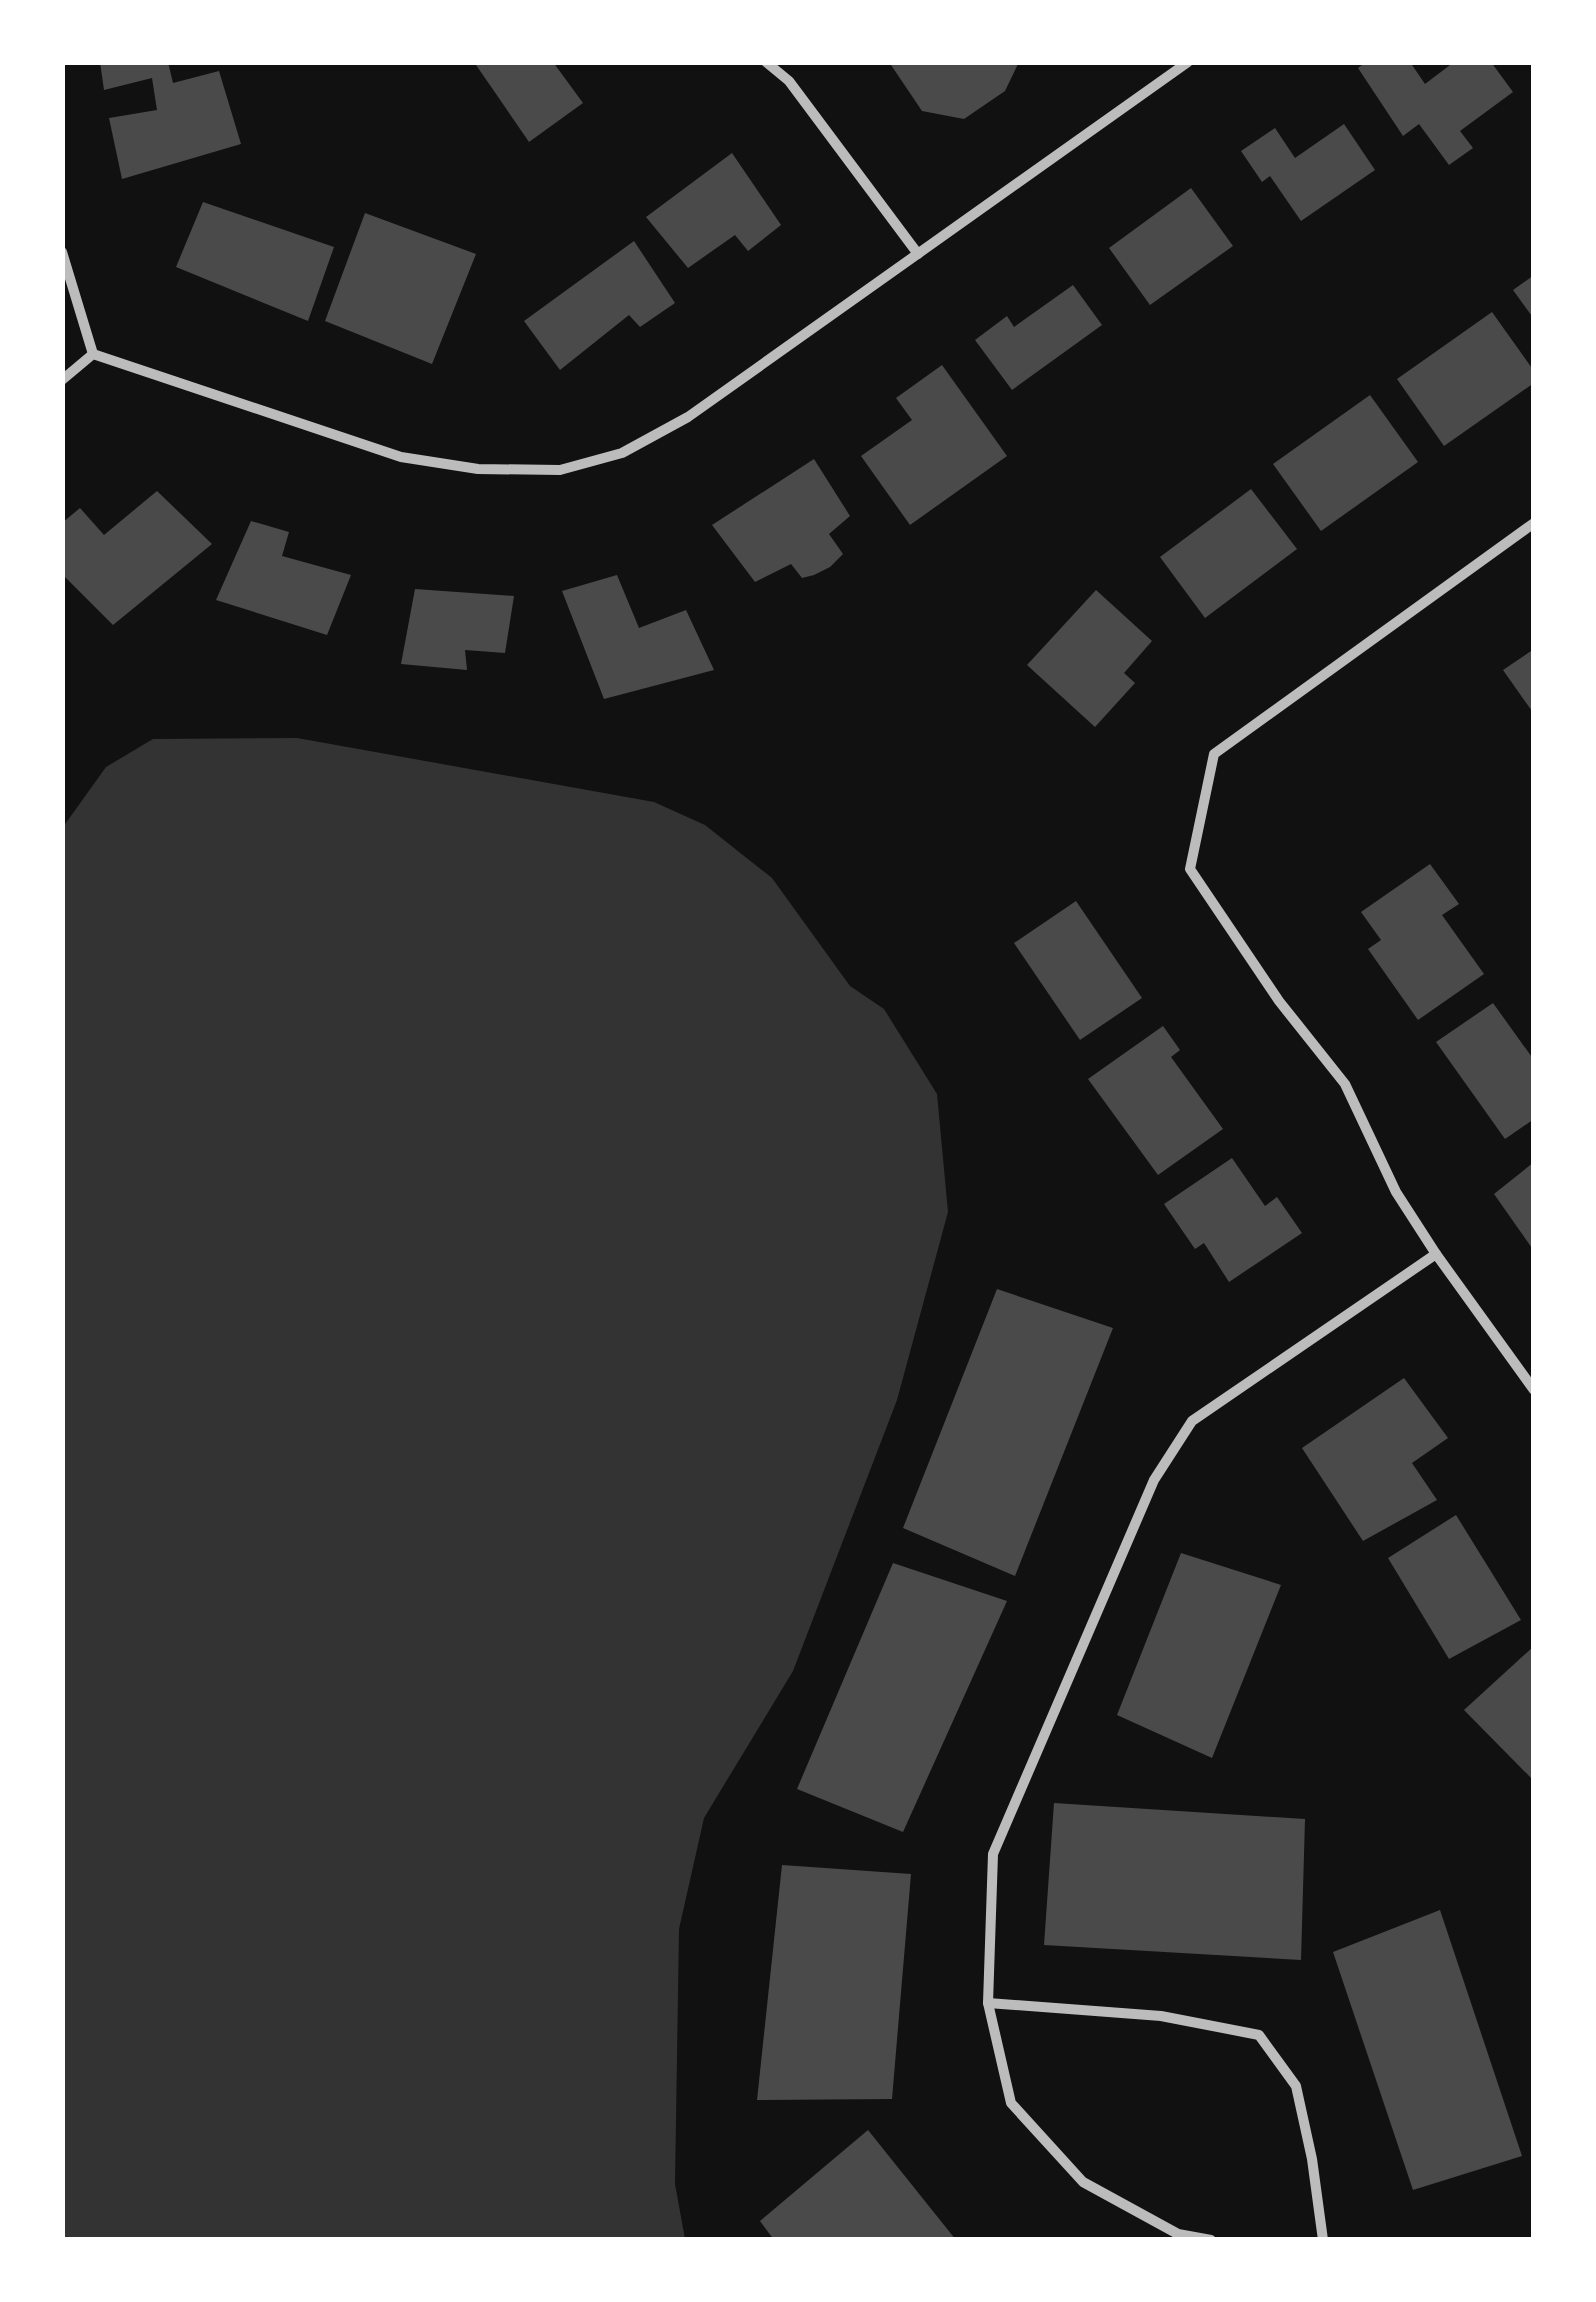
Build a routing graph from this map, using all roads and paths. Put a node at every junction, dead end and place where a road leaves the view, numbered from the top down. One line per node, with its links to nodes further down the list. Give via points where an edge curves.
1 (766, 62): 4 (street, via 788,80)
2 (1188, 62): 4 (street)
3 (62, 252): 5 (street)
4 (918, 254): 5 (street, via 688,418 622,453 560,470 478,469 401,457)
5 (93, 354): 6 (street)
6 (62, 380)
7 (1534, 523): 8 (street, via 1214,754 1190,869 1279,1002 1345,1084 1396,1192)
8 (1436, 1254): 9 (street); 10 (street, via 1192,1421 1154,1480 993,1854)
9 (1534, 1390)
10 (988, 2004): 11 (street, via 1011,2103 1083,2182 1178,2234); 12 (street, via 1161,2016 1259,2035 1296,2086)
11 (1210, 2240)
12 (1323, 2240)

